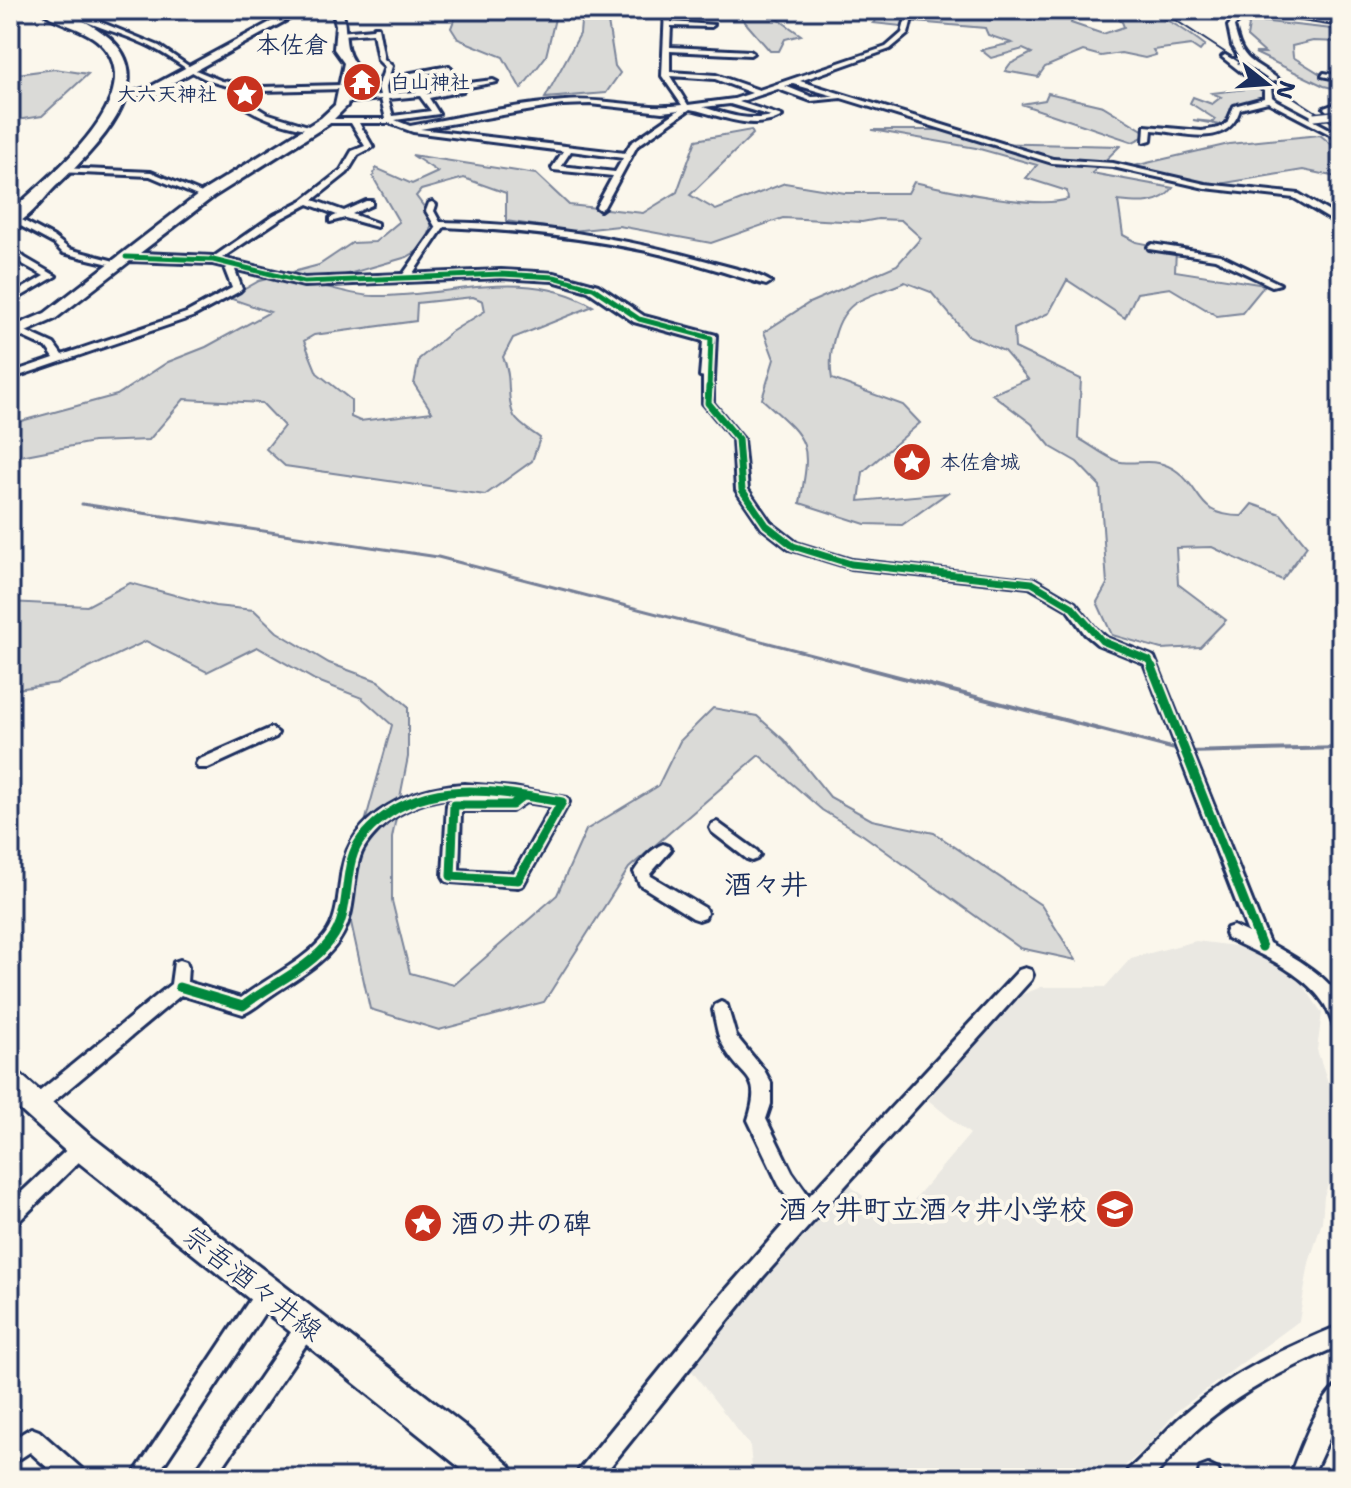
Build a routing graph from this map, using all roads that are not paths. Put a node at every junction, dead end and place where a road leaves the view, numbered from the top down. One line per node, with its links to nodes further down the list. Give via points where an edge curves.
1 (46, 10): 36 (highway, via 109,45 120,71)
2 (65, 10): 18 (street, via 157,47)
3 (300, 10): 18 (street)
4 (337, 10): 14 (street)
5 (668, 10): 12 (street)
6 (911, 10): 26 (street, via 905,34 895,44)
7 (1101, 10): 8 (street)
8 (1108, 10)
9 (1240, 10): 17 (street, via 1231,26)
10 (1264, 10): 11 (street)
11 (1341, 22)
12 (668, 24): 13 (street); 15 (street)
13 (711, 25)
14 (341, 33): 23 (street, via 376,30); 33 (street, via 339,49 349,63)
15 (667, 49): 16 (street); 20 (street)
16 (750, 53)
17 (1244, 60): 25 (street); 38 (street, via 1228,59 1268,89)
18 (191, 70): 30 (street); 36 (street, via 147,92)
19 (428, 70): 22 (street); 28 (street, via 449,68); 31 (street)
20 (666, 74): 32 (street, via 716,77); 41 (street)
21 (1324, 75): 24 (street)
22 (408, 76): 23 (street); 34 (street)
23 (388, 77): 37 (street)
24 (1341, 78)
25 (1275, 80)
26 (795, 81): 29 (street); 35 (street)
27 (493, 82): 28 (street)
28 (459, 86): 31 (street)
29 (780, 87): 32 (street); 35 (street, via 811,99)
30 (243, 88): 33 (street); 45 (street, via 236,97 270,118)
31 (442, 93): 34 (street)
32 (760, 93): 39 (street)
33 (342, 94): 37 (street); 45 (street, via 339,109)
34 (425, 94): 37 (street); 43 (street, via 436,112)
35 (848, 97): 61 (street, via 1052,161 1113,165 1205,186 1296,196)
36 (118, 98): 51 (highway, via 110,118)
37 (383, 99): 43 (street)
38 (1269, 99): 42 (street); 48 (street, via 1237,108 1223,128 1148,128)
39 (730, 101): 41 (street); 41 (street, via 778,116 730,117)
40 (1341, 104): 42 (street, bridge, via 1328,108 1336,116)
41 (690, 107): 46 (street, via 578,102); 50 (street, via 643,137)
42 (1302, 118): 47 (street)
43 (390, 120): 44 (street); 46 (street)
44 (355, 123): 45 (street); 54 (street, via 369,147 355,153 344,171)
45 (320, 125): 53 (street)
46 (409, 128): 49 (street)
47 (1341, 138)
48 (1147, 140)
49 (567, 151): 50 (street); 52 (street, via 556,168)
50 (627, 156): 52 (street)
51 (61, 170): 53 (street, via 151,174); 60 (highway)
52 (616, 174): 57 (street)
53 (205, 196): 67 (street)
54 (307, 201): 58 (street); 68 (street)
55 (369, 203): 58 (street)
56 (432, 205): 62 (street, via 430,211)
57 (600, 207)
58 (347, 214): 59 (street); 63 (street)
59 (333, 220)
60 (15, 221): 64 (street)
61 (1341, 223)
62 (441, 224): 70 (street); 71 (street, via 515,227 628,246 708,262)
63 (374, 225)
64 (35, 234): 65 (street); 67 (street, via 60,243 66,251)
65 (10, 246): 73 (street, via 22,260 51,276)
66 (1152, 247): 72 (street, via 1217,257)
67 (122, 260): 68 (street); 74 (street, via 50,316)
68 (213, 260): 69 (street)
69 (236, 264): 70 (street, via 304,282); 75 (street, via 230,270 237,289 228,295 189,315)
70 (404, 280): 77 (street, via 517,274 576,282 639,319 711,338)
71 (766, 282)
72 (1275, 284)
73 (10, 300)
74 (14, 331): 75 (street, via 51,346)
75 (60, 360): 76 (street)
76 (10, 376)
77 (708, 376): 86 (street, via 708,403 738,439 742,490 766,525 793,546 851,564 1032,583 1071,606 1102,641 1149,660)
78 (271, 733): 79 (street)
79 (203, 764)
80 (523, 796): 80 (street, via 562,802 518,880 451,876 454,805 512,805); 89 (street, via 451,790 393,807 353,854 331,941 243,1006)
81 (717, 828): 83 (street)
82 (663, 850): 84 (street, via 642,872 645,880)
83 (752, 855)
84 (699, 913)
85 (1233, 933): 86 (street)
86 (1262, 947): 91 (street, via 1321,988)
87 (180, 967): 89 (street)
88 (1025, 975): 95 (street)
89 (179, 987): 93 (street)
90 (721, 1010): 95 (street, via 730,1041 765,1085 757,1120 788,1188)
91 (1341, 1023)
92 (10, 1083): 93 (street, 宗吾酒々井線)
93 (35, 1106): 94 (street, 宗吾酒々井線)
94 (82, 1147): 96 (street); 97 (street, 宗吾酒々井線)
95 (808, 1210): 106 (street)
96 (10, 1216)
97 (266, 1293): 98 (street, 宗吾酒々井線); 103 (street)
98 (307, 1326): 104 (street); 105 (street, 宗吾酒々井線)
99 (1341, 1335): 107 (street, via 1254,1373 1226,1392)
100 (1341, 1394): 108 (street)
101 (10, 1454): 102 (street, via 31,1439)
102 (75, 1478)
103 (142, 1478)
104 (202, 1478)
105 (498, 1478)
106 (587, 1478)
107 (1136, 1478)
108 (1300, 1478)

